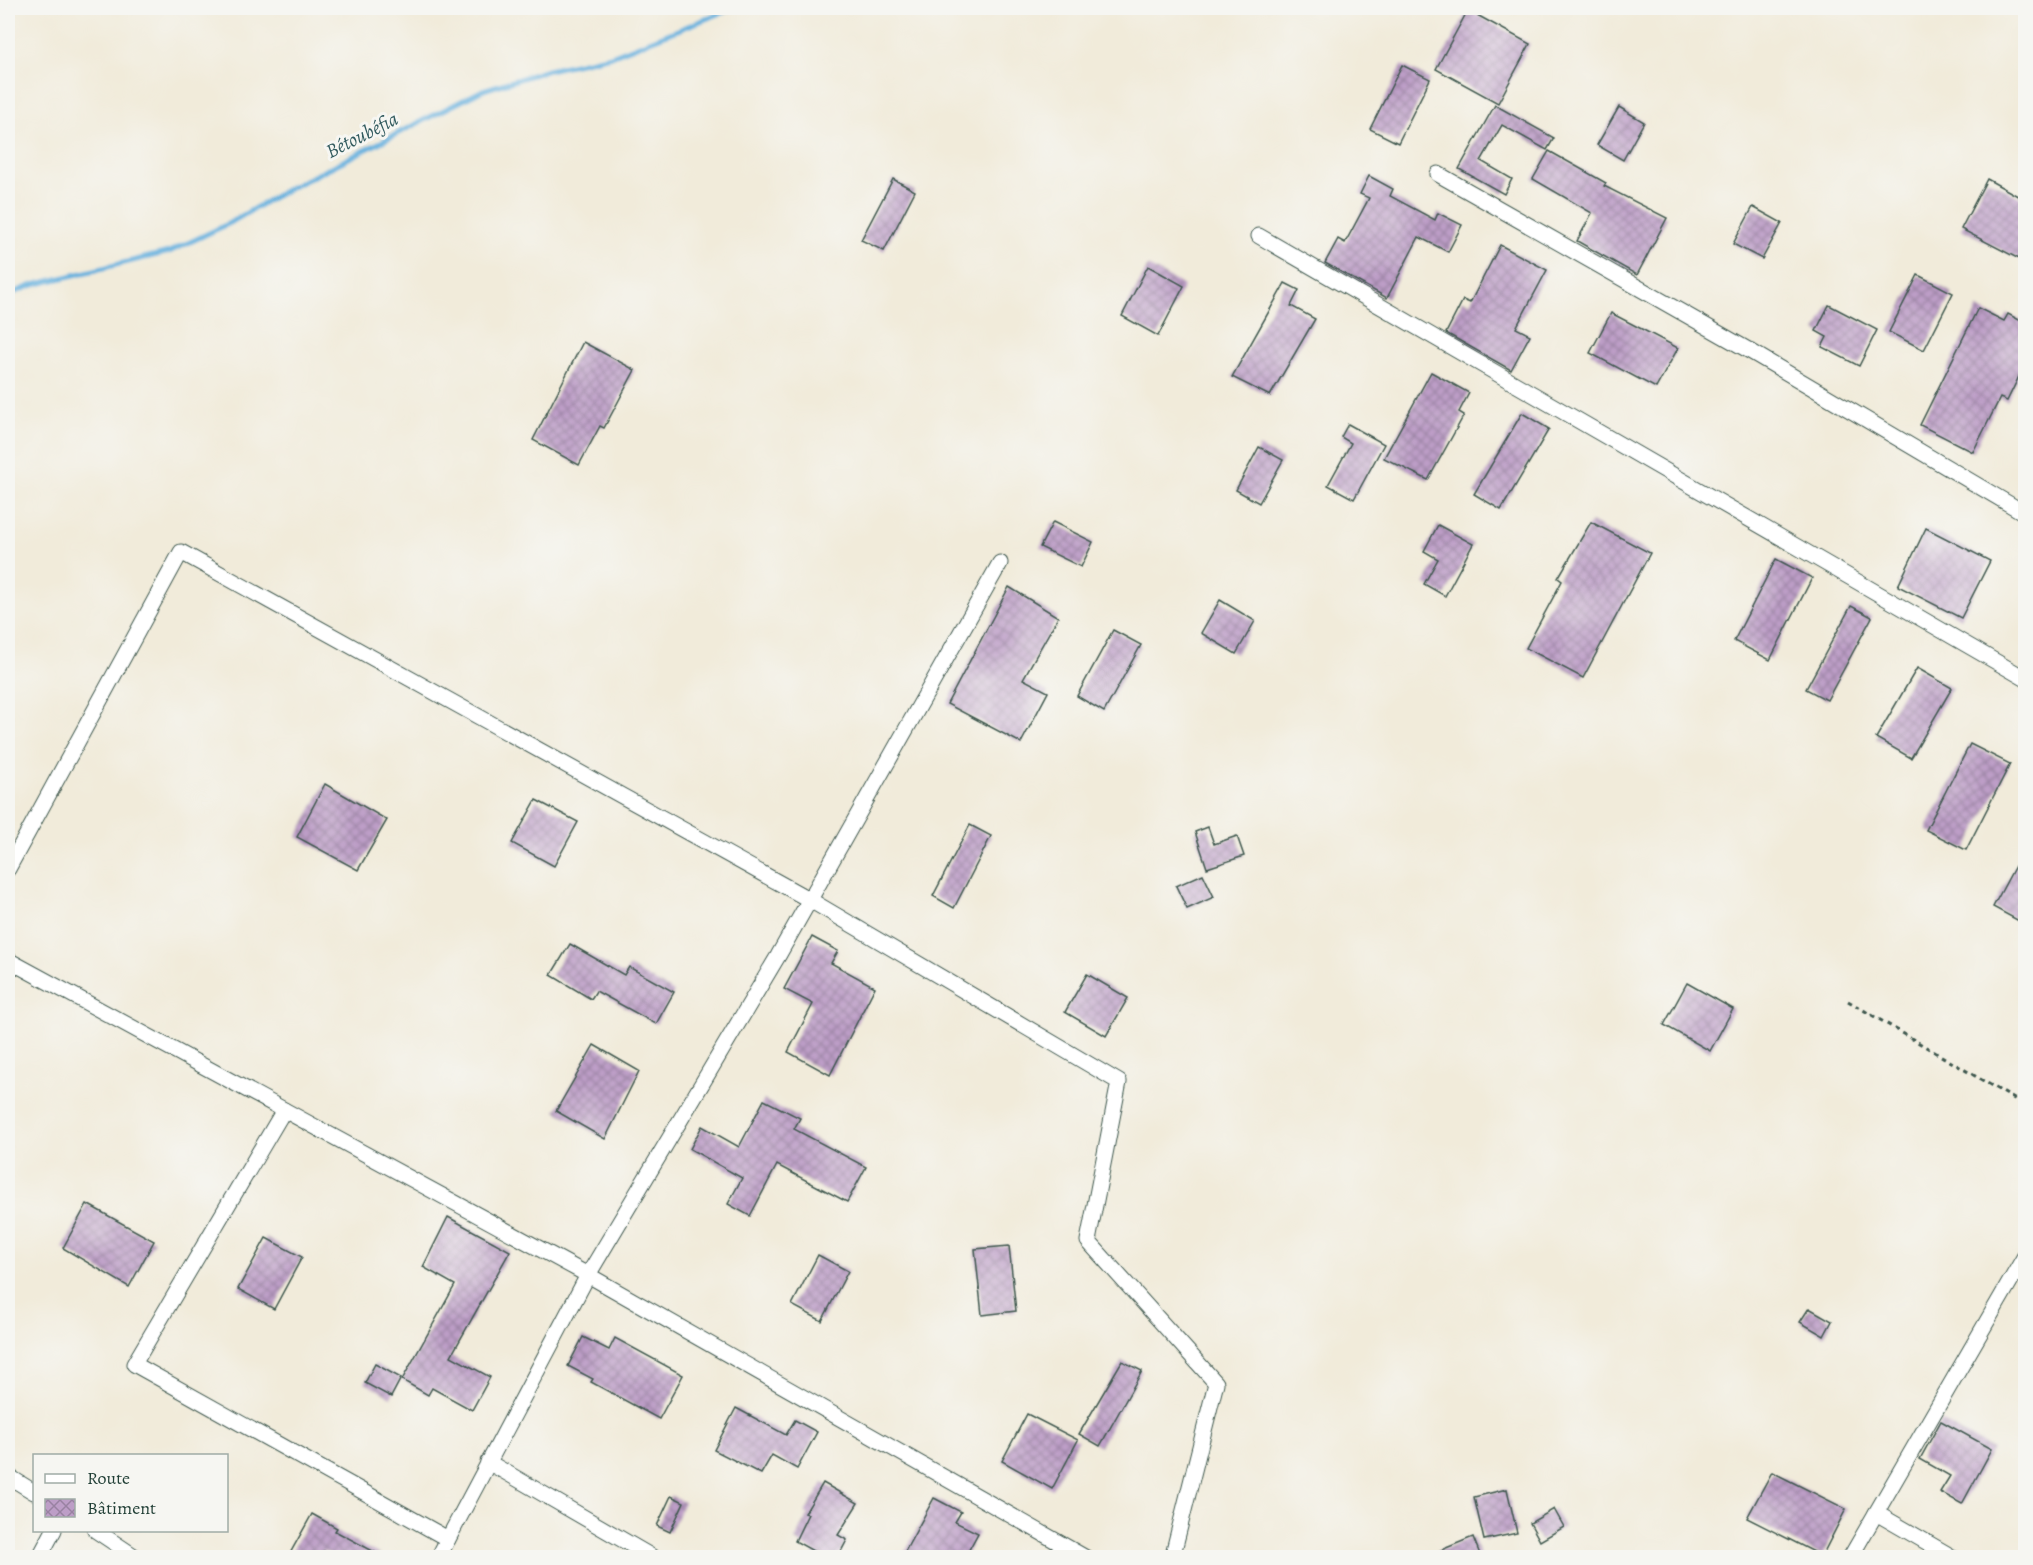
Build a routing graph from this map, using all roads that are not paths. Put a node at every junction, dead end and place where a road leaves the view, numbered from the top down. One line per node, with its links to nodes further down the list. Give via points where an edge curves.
1 (1438, 174): 3 (street, via 1750,351)
2 (1259, 236): 5 (street)
3 (2025, 514)
4 (999, 563): 7 (street)
5 (2025, 679)
6 (8, 869): 7 (street, via 181,552)
7 (810, 900): 11 (street); 24 (street, via 1119,1082 1088,1241 1216,1383)
8 (8, 960): 9 (street)
9 (284, 1110): 11 (street); 18 (street, via 134,1364)
10 (2025, 1254): 15 (street)
11 (588, 1275): 12 (street); 23 (street)
12 (488, 1462): 18 (street); 22 (street)
13 (8, 1476): 14 (street)
14 (33, 1491)
15 (1876, 1513): 25 (street); 26 (street)
16 (53, 1532): 19 (street)
17 (98, 1532): 20 (street)
18 (448, 1539): 21 (street)
19 (39, 1557)
20 (137, 1557)
21 (438, 1557)
22 (654, 1557)
23 (1086, 1557)
24 (1172, 1557)
25 (1850, 1557)
26 (1954, 1557)

